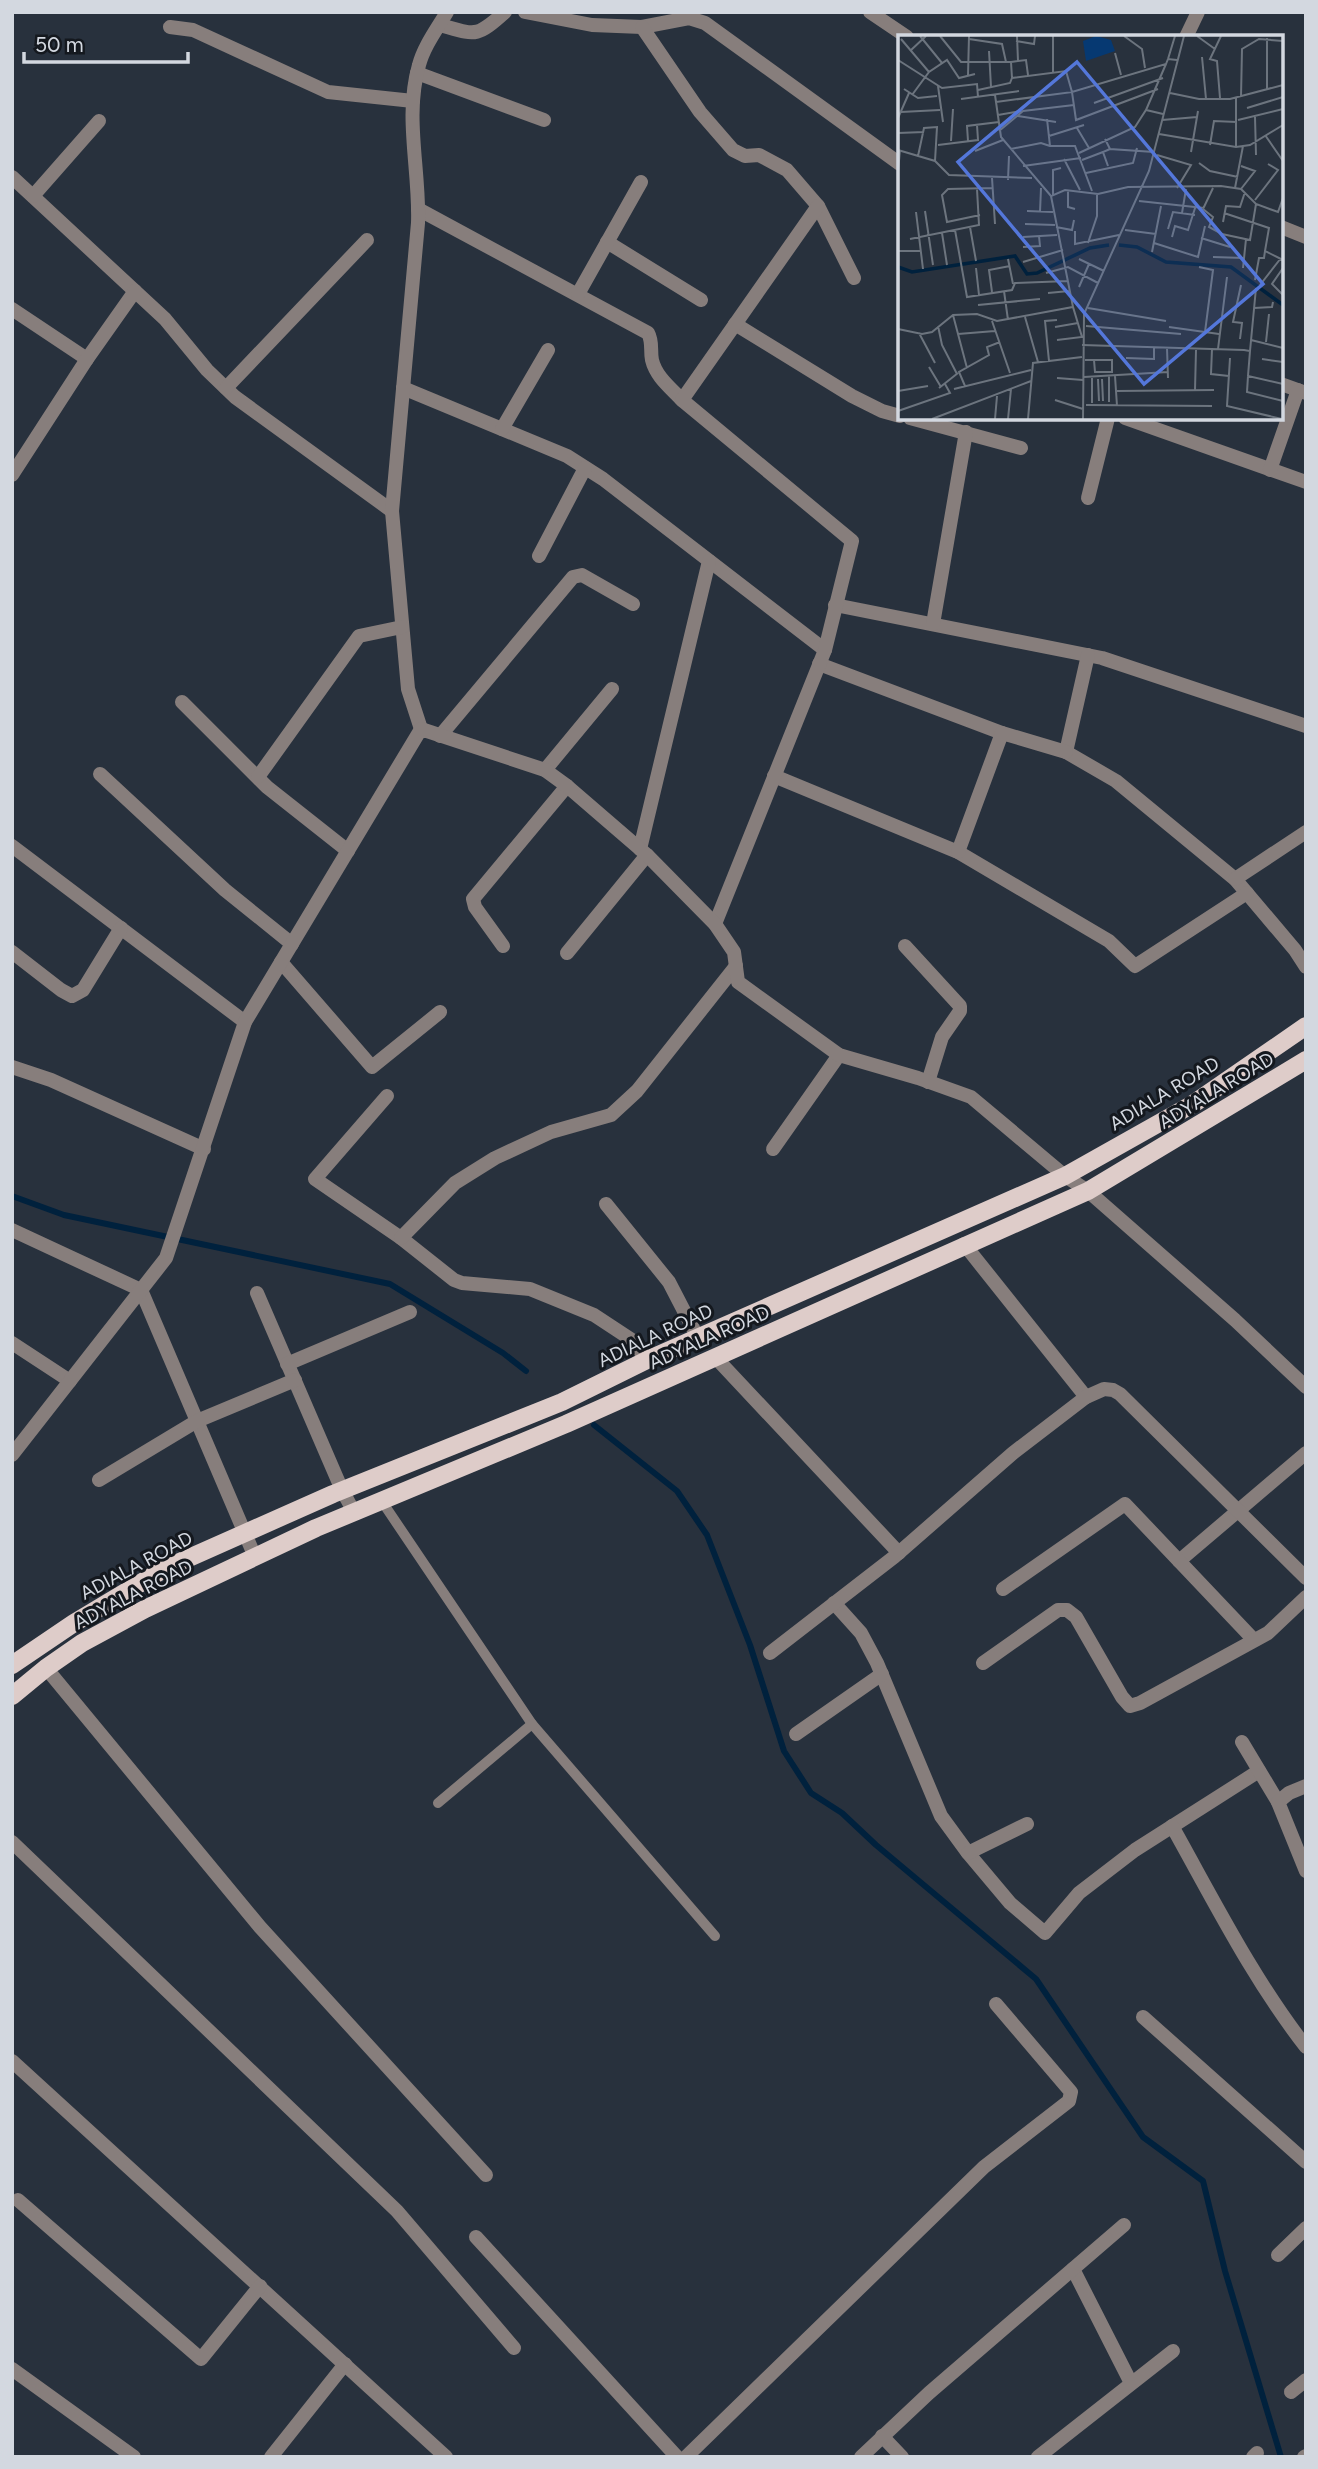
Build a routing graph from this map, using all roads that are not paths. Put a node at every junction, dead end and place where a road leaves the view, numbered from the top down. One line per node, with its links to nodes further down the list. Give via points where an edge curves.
1 (505, 12): 6 (street, via 482,32 469,33)
2 (525, 12): 8 (street, via 592,25)
3 (870, 12): 9 (street)
4 (1198, 12): 10 (street)
5 (687, 15): 8 (street); 15 (street, via 705,23)
6 (444, 18): 11 (street, via 426,46)
7 (170, 27): 12 (street, via 194,30 328,92)
8 (642, 27): 19 (street, via 700,112 733,150 745,156 759,155 787,170)
9 (905, 35)
10 (1187, 35)
11 (417, 73): 12 (street); 13 (street)
12 (412, 102): 20 (street)
13 (544, 120)
14 (99, 121): 18 (street)
15 (898, 163)
16 (12, 177): 18 (street)
17 (641, 182): 24 (street)
18 (33, 196): 26 (street)
19 (818, 206): 25 (street); 30 (street)
20 (418, 209): 27 (street); 35 (street)
21 (1283, 228): 22 (street)
22 (1306, 237)
23 (367, 240): 34 (street)
24 (607, 242): 27 (street); 28 (street)
25 (854, 278)
26 (135, 291): 32 (street); 34 (street)
27 (578, 294): 37 (street, via 648,332 659,377)
28 (701, 300)
29 (12, 309): 32 (street)
30 (735, 324): 37 (street); 38 (street, via 852,396)
31 (548, 350): 42 (street)
32 (87, 359): 47 (street)
33 (1283, 385): 36 (street)
34 (226, 388): 50 (street)
35 (403, 388): 42 (street); 50 (street)
36 (1302, 392): 46 (street)
37 (682, 400): 54 (street, via 852,541)
38 (898, 415)
39 (919, 420): 43 (street)
40 (1108, 420): 49 (street)
41 (1131, 420): 46 (street)
42 (502, 429): 45 (street)
43 (966, 432): 44 (street); 55 (street)
44 (1021, 448)
45 (586, 468): 51 (street); 52 (street)
46 (1270, 470): 48 (street)
47 (12, 475)
48 (1306, 482)
49 (1088, 498)
50 (391, 511): 56 (street)
51 (539, 556)
52 (709, 561): 57 (street); 75 (street)
53 (634, 604): 65 (street, via 582,575 573,577)
54 (835, 605): 55 (street); 57 (street)
55 (933, 624): 58 (street)
56 (402, 627): 63 (street, via 408,689); 70 (street, via 359,636)
57 (825, 650): 59 (street)
58 (1088, 655): 62 (street); 66 (street)
59 (819, 664): 64 (street); 69 (street)
60 (612, 690): 67 (street)
61 (182, 702): 70 (street)
62 (1306, 726)
63 (421, 729): 65 (street); 74 (street)
64 (1002, 733): 66 (street); 76 (street)
65 (440, 736): 67 (street)
66 (1066, 751): 77 (street, via 1116,782)
67 (545, 770): 71 (street)
68 (100, 774): 81 (street, via 225,890)
69 (774, 776): 76 (street); 79 (street)
70 (258, 777): 74 (street)
71 (567, 786): 75 (street); 82 (street, via 473,899)
72 (1306, 831): 77 (street)
73 (12, 846): 80 (street)
74 (348, 851): 81 (street)
75 (644, 852): 79 (street); 85 (street)
76 (958, 852): 78 (street, via 1110,941 1135,966)
77 (1235, 879): 78 (street)
78 (1247, 892): 88 (street)
79 (715, 924): 87 (street, via 734,953)
80 (121, 928): 84 (street, via 83,990 72,996); 90 (street)
81 (292, 944): 86 (street)
82 (503, 946)
83 (905, 946): 95 (street, via 960,1006 942,1037)
84 (12, 952)
85 (567, 953)
86 (281, 962): 89 (street, via 372,1067); 90 (street)
87 (736, 966): 92 (street, via 738,982); 103 (street, via 637,1091 611,1115 551,1132 495,1158 455,1183)
88 (1306, 967)
89 (440, 1012)
90 (245, 1022): 97 (street)
91 (1306, 1026): 99 (main road, ADIALA ROAD, via 1193,1104)
92 (839, 1055): 95 (street); 98 (street)
93 (1306, 1060): 100 (main road, ADYALA ROAD)
94 (12, 1067): 97 (street)
95 (928, 1082): 99 (street, via 971,1097)
96 (387, 1096): 103 (street, via 315,1179)
97 (204, 1149): 105 (street, via 171,1248)
98 (773, 1149)
99 (1065, 1176): 100 (street); 108 (main road, ADIALA ROAD)
100 (1088, 1191): 104 (main road, ADYALA ROAD); 114 (street)
101 (606, 1204): 108 (street, via 669,1282)
102 (12, 1230): 105 (street)
103 (401, 1238): 111 (street, via 454,1280 530,1289 594,1315 632,1340)
104 (964, 1244): 110 (main road, ADYALA ROAD); 118 (street)
105 (141, 1290): 116 (street); 119 (street)
106 (257, 1293): 112 (street)
107 (410, 1312): 112 (street)
108 (698, 1338): 111 (main road, ADIALA ROAD)
109 (12, 1343): 116 (street)
110 (716, 1358): 124 (main road, ADYALA ROAD); 128 (street)
111 (647, 1360): 123 (main road, ADIALA ROAD, via 562,1402)
112 (287, 1364): 115 (street)
113 (1306, 1365): 114 (street)
114 (1290, 1372): 117 (street)
115 (295, 1380): 119 (street); 123 (street)
116 (70, 1381): 120 (street)
117 (1306, 1387)
118 (1086, 1397): 125 (street, via 1104,1389 1120,1394); 128 (street, via 1013,1453)
119 (197, 1421): 122 (street); 127 (street)
120 (13, 1453)
121 (1306, 1453): 125 (street)
122 (99, 1480)
123 (342, 1490): 126 (street); 127 (main road, ADIALA ROAD)
124 (381, 1500): 126 (main road, ADYALA ROAD); 142 (lane)
125 (1237, 1510): 130 (street); 131 (street)
126 (354, 1512): 129 (main road, ADYALA ROAD)
127 (245, 1533): 129 (street); 138 (main road, ADIALA ROAD, via 164,1569)
128 (899, 1553): 134 (street)
129 (255, 1556): 139 (main road, ADYALA ROAD, via 145,1609)
130 (1179, 1561): 132 (street, via 1125,1504); 135 (street)
131 (1306, 1578)
132 (1003, 1589)
133 (1306, 1597): 135 (street, via 1268,1633)
134 (834, 1603): 136 (street); 140 (street, via 861,1633)
135 (1254, 1640): 137 (street, via 1130,1706 1076,1617 1067,1610 1058,1610)
136 (769, 1653)
137 (983, 1662)
138 (12, 1665)
139 (46, 1668): 141 (main road, ADYALA ROAD); 160 (street, via 260,1927)
140 (882, 1674): 143 (street); 152 (street, via 941,1816)
141 (12, 1696)
142 (532, 1724): 148 (lane); 154 (lane)
143 (796, 1734)
144 (1242, 1742): 145 (street)
145 (1259, 1771): 147 (street); 150 (street)
146 (1306, 1787): 147 (street)
147 (1278, 1802): 153 (street)
148 (438, 1803)
149 (1027, 1824): 152 (street)
150 (1172, 1826): 152 (street, via 1079,1893 1045,1933 1010,1903); 157 (street, via 1248,1963)
151 (12, 1842): 168 (street, via 397,2211)
152 (968, 1853)
153 (1306, 1871)
154 (715, 1936)
155 (996, 2004): 180 (street, via 1071,2092 1069,2101 984,2167)
156 (1143, 2017): 159 (street)
157 (1306, 2047)
158 (12, 2061): 167 (street)
159 (1306, 2162)
160 (486, 2175)
161 (18, 2200): 167 (street, via 201,2359)
162 (1124, 2225): 166 (street)
163 (1306, 2228): 165 (street)
164 (476, 2236): 179 (street)
165 (1278, 2255)
166 (1073, 2269): 173 (street); 175 (street)
167 (260, 2287): 170 (street)
168 (514, 2348)
169 (1173, 2351): 173 (street)
170 (345, 2364): 177 (street); 178 (street)
171 (12, 2369): 176 (street)
172 (1306, 2380): 174 (street)
173 (1131, 2383): 183 (street)
174 (1291, 2392)
175 (883, 2436): 181 (street); 182 (street)
176 (134, 2457)
177 (271, 2457)
178 (446, 2457)
179 (677, 2457)
180 (686, 2457)
181 (861, 2457)
182 (902, 2457)
183 (1038, 2457)

